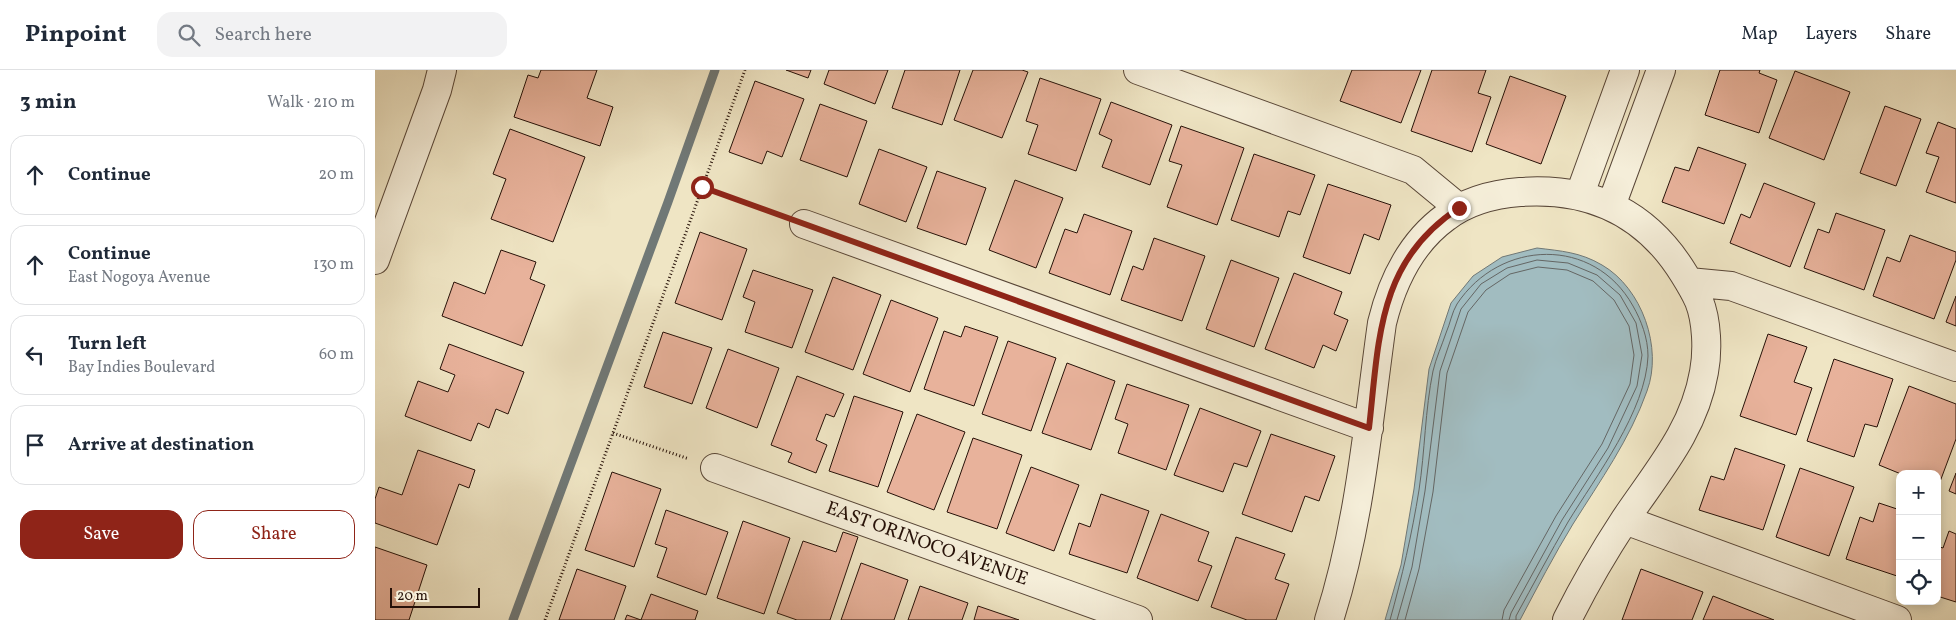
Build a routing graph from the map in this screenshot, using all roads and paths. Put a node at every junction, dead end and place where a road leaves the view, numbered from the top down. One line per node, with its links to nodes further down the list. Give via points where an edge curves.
1 (442, 70): 11 (street)
2 (745, 70): 6 (path)
3 (1139, 70): 9 (street, via 1413,170)
4 (1625, 70): 7 (street)
5 (1661, 70): 8 (street)
6 (702, 187): 10 (path); 15 (path)
7 (1580, 194): 8 (street); 9 (street, via 1508,192)
8 (1611, 206): 12 (street, via 1635,221 1665,248)
9 (1459, 208): 14 (street, via 1420,241 1399,273 1388,299)
10 (804, 224): 14 (street)
11 (375, 260)
12 (1689, 282): 13 (street, via 1731,286); 17 (street, via 1700,302 1705,326 1705,358 1700,388 1675,449)
13 (1956, 367)
14 (1369, 428): 20 (street, via 1356,509)
15 (613, 433): 16 (path); 18 (path)
16 (715, 468): 19 (street, EAST ORINOCO AVENUE)
17 (1625, 520): 21 (street, via 1591,573); 22 (street)
18 (545, 620)
19 (1138, 620)
20 (1329, 620)
21 (1567, 620)
22 (1897, 620)

